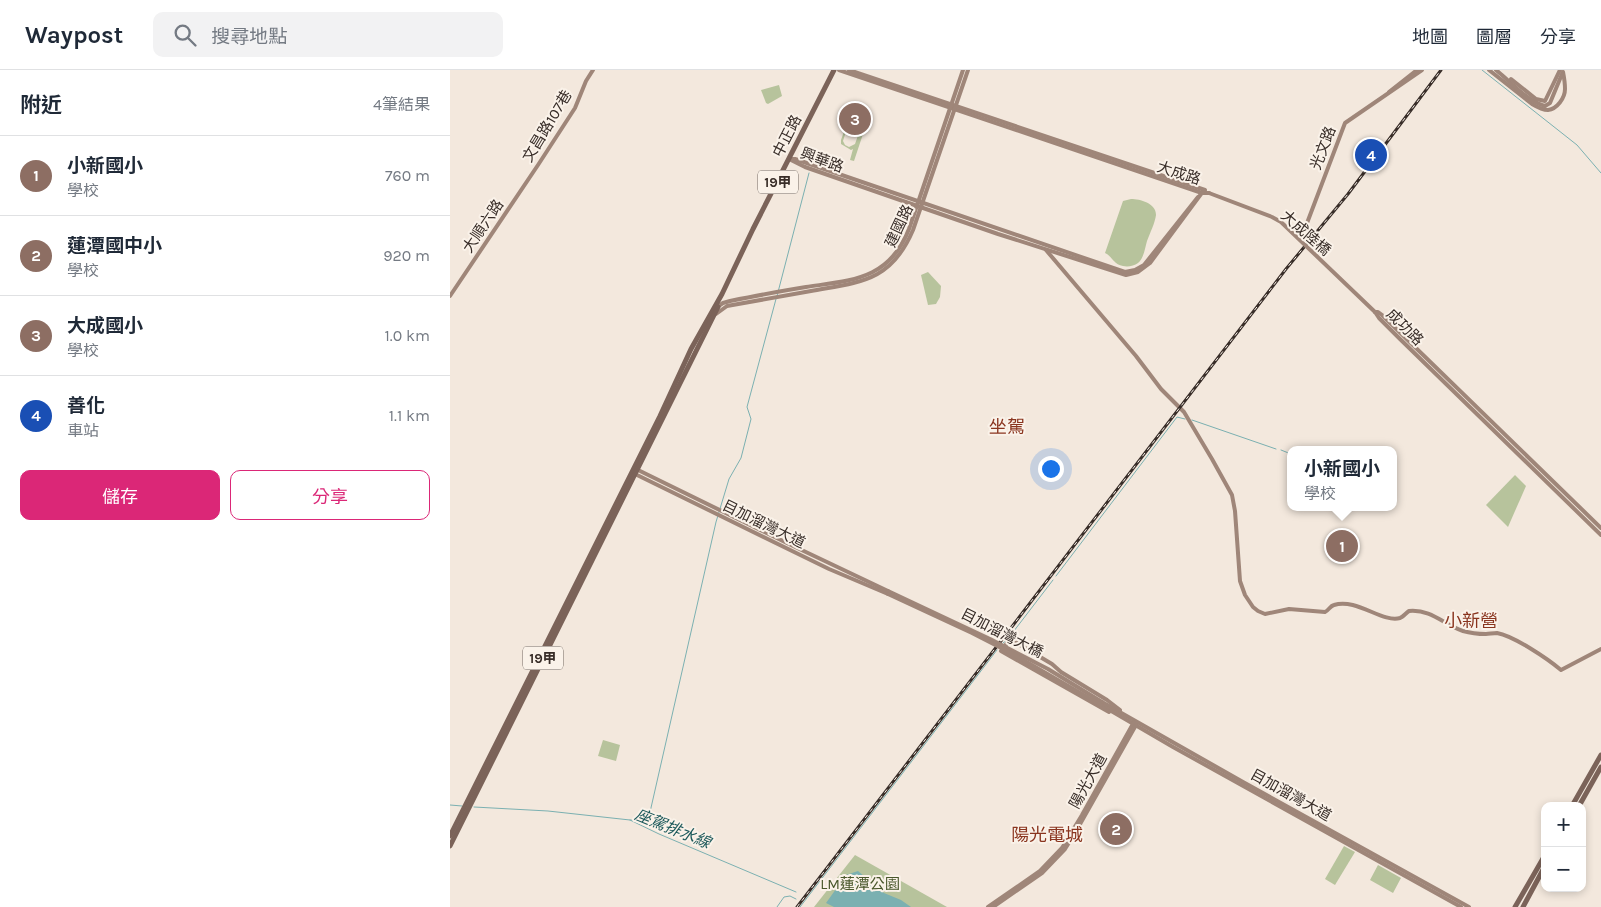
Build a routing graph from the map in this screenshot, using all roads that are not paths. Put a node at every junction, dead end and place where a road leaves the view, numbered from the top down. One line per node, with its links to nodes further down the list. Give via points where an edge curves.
1 (593, 70): 18 (street, 文昌路107巷, via 574,108)
2 (834, 70): 16 (main road, 中正路 / 19甲)
3 (839, 70): 15 (street, 大成路)
4 (850, 70): 15 (street, 大成路)
5 (963, 70): 15 (street, 建國路)
6 (968, 70): 15 (street, 建國路)
7 (1412, 70): 14 (street, via 1392,85)
8 (1417, 70): 13 (street)
9 (1424, 70): 13 (street); 14 (street, via 1397,91)
10 (1489, 70): 12 (street, via 1532,104 1548,110 1560,102 1565,90)
11 (1498, 70): 12 (street, via 1538,104 1546,106)
12 (1562, 71)
13 (1394, 88): 14 (street)
14 (1388, 93): 20 (street, 光文路, via 1343,126)
15 (953, 107): 17 (street, 大成路); 19 (street, 建國路)
16 (789, 159): 19 (street, 興華路, via 810,169); 22 (main road, 中正路 / 19甲)
17 (1205, 192): 19 (street, 興華路, via 1194,201 1144,265 1124,272); 21 (street, 興華路, via 1150,263 1135,274 1120,274); 26 (street, 大成陸橋, bridge, via 1281,222)
18 (519, 193): 24 (street, 大順六路)
19 (920, 204): 21 (street, 興華路); 23 (street, 建國路, via 903,242 890,260 874,272 853,280)
20 (1304, 231)
21 (1046, 250): 32 (street, via 1161,389 1184,412 1212,459 1232,495 1240,581 1245,596 1256,610 1265,614 1289,609 1325,612 1332,606 1344,604 1393,618 1402,617 1410,611 1424,612 1467,632 1497,633 1529,648 1561,670)
22 (722, 294): 25 (main road, 中正路 / 19甲); 27 (main road, 中正路 / 19甲)
23 (778, 295): 25 (street, 建國路, via 726,301); 27 (street, 建國路, via 727,306)
24 (450, 296)
25 (718, 306): 27 (main road, 中正路 / 19甲)
26 (1375, 312): 29 (street, 成功路, via 1382,315); 30 (street, 成功路)
27 (709, 319): 28 (main road, 中正路 / 19甲)
28 (634, 471): 31 (street, 目加溜灣大道, via 828,569); 40 (main road, 19甲); 41 (main road, 19甲)
29 (1601, 528)
30 (1601, 535)
31 (888, 593): 33 (street, 目加溜灣大橋, bridge, via 996,645)
32 (1601, 649)
33 (1102, 703): 34 (street, 目加溜灣大道)
34 (1128, 719): 34 (street, via 1108,700 1010,639 1000,651 1088,701); 35 (street, 目加溜灣大道)
35 (1135, 723): 44 (street, 陽光大道, via 1062,848 1040,871); 45 (street, 陽光大道, via 1065,849 1042,873); 46 (street, 目加溜灣大道); 47 (street, 目加溜灣大道)
36 (1601, 755): 38 (main road)
37 (1601, 767): 39 (main road)
38 (1574, 802)
39 (1581, 802)
40 (450, 836)
41 (450, 846)
42 (1541, 861): 48 (main road)
43 (1541, 873): 49 (main road)
44 (988, 907)
45 (993, 907)
46 (1462, 907)
47 (1469, 907)
48 (1516, 907)
49 (1522, 907)

